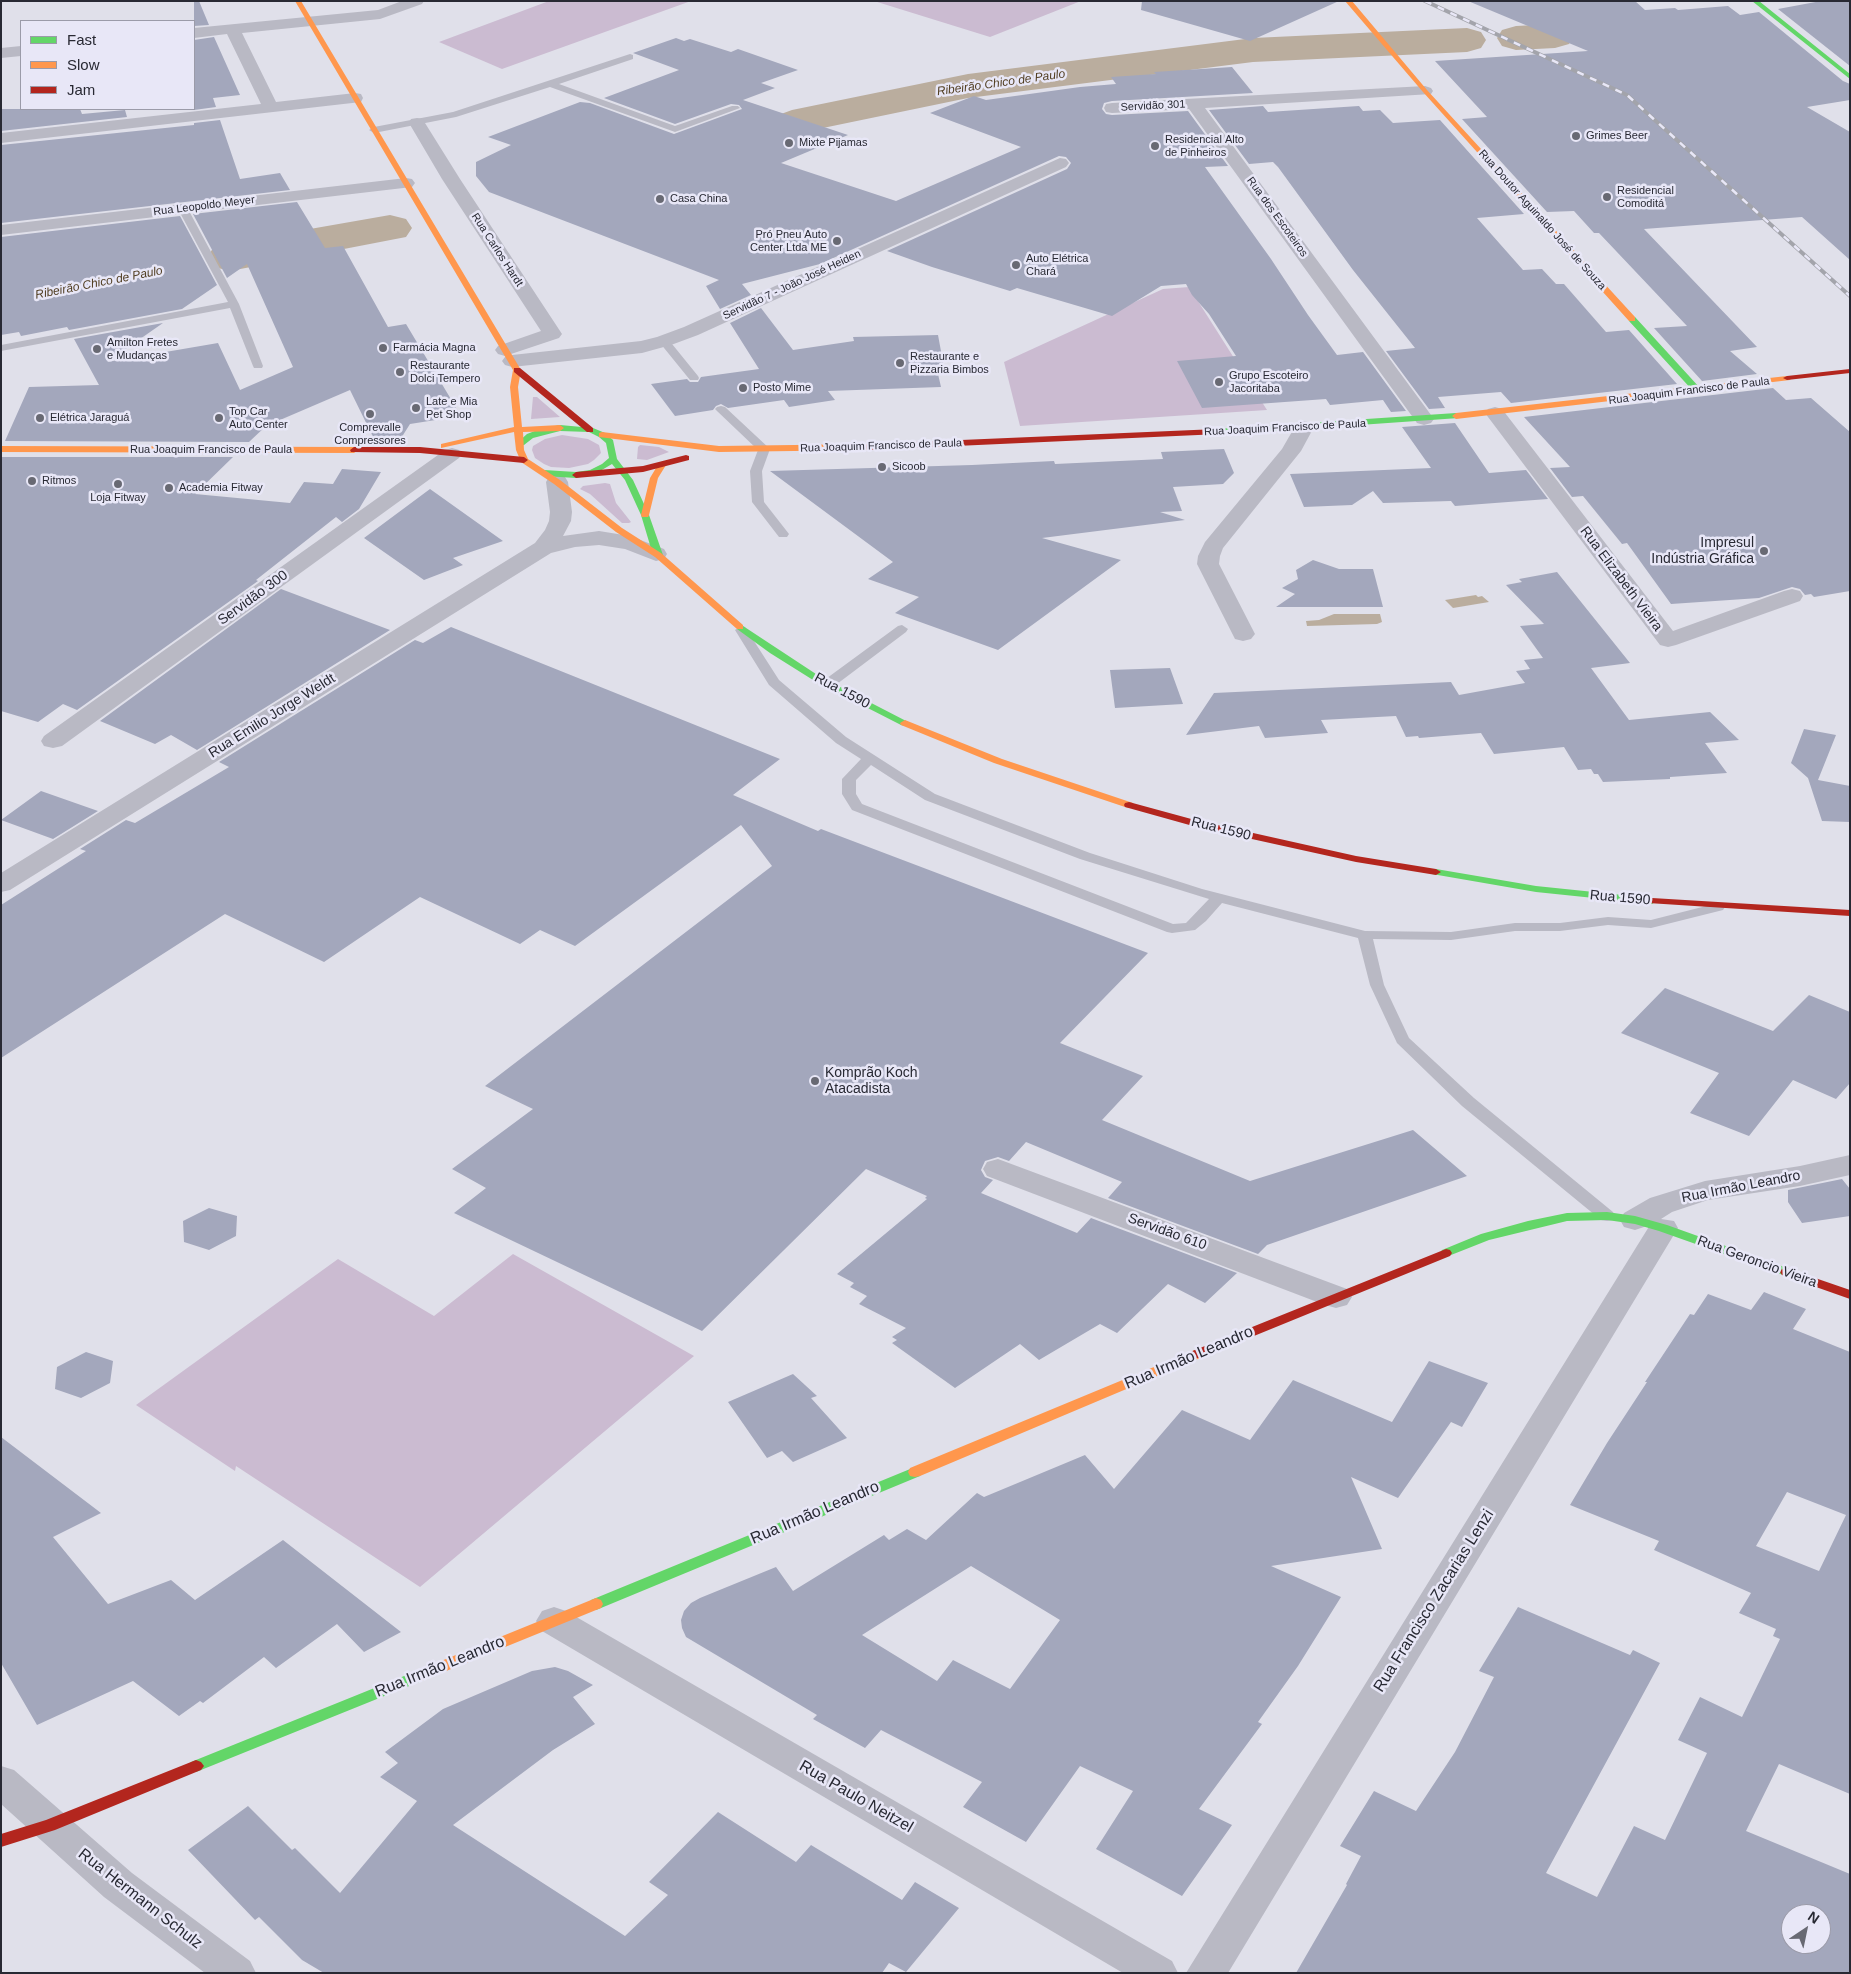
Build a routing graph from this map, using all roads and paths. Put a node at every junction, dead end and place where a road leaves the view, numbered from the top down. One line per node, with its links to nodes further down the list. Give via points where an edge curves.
1 (298, 1): 5 (main road)
2 (417, 1): 5 (street, via 380,14)
3 (1348, 1): 13 (main road, Rua Doutor Aguinaldo José de Souza)
4 (1755, 1): 11 (main road)
5 (310, 21): 6 (street); 14 (main road)
6 (232, 29): 7 (street); 16 (street)
7 (195, 33)
8 (20, 51): 9 (street)
9 (1, 53)
10 (630, 57): 12 (lane)
11 (1850, 78)
12 (550, 84): 17 (lane, via 676,129); 19 (lane)
13 (1425, 91): 15 (street); 35 (main road, Rua Doutor Aguinaldo José de Souza)
14 (355, 98): 16 (street); 20 (main road)
15 (1194, 104): 18 (street, Servidão 301); 38 (street, Rua dos Escoteiros)
16 (271, 108): 21 (street)
17 (735, 108)
18 (1112, 108)
19 (417, 123): 20 (lane); 29 (street, Rua Carlos Hardt, via 552,334)
20 (374, 130): 23 (main road)
21 (1, 138)
22 (1060, 162): 27 (street, Servidão 7 - João José Heiden)
23 (406, 183): 24 (street, Rua Leopoldo Meyer); 29 (main road)
24 (183, 209): 25 (street, Rua Leopoldo Meyer); 26 (lane)
25 (1, 230)
26 (234, 304): 28 (lane); 30 (lane)
27 (664, 341): 29 (street, Servidão 7 - João José Heiden, via 642,347); 32 (lane)
28 (1, 348)
29 (511, 360): 40 (main road); 42 (main road)
30 (258, 366)
31 (1850, 371): 33 (main road, Rua Joaquim Francisco de Paula)
32 (694, 378)
33 (1794, 378): 34 (main road); 35 (main road, Rua Joaquim Francisco de Paula)
34 (1834, 385)
35 (1697, 390): 37 (main road, Rua Joaquim Francisco de Paula)
36 (721, 409): 46 (lane)
37 (1495, 413): 38 (main road, Rua Joaquim Francisco de Paula); 59 (street, Rua Elizabeth Vieira, via 1668,640)
38 (1424, 419): 39 (main road, Rua Joaquim Francisco de Paula)
39 (1304, 427): 46 (main road, Rua Joaquim Francisco de Paula); 62 (street, via 1291,450 1209,556 1208,564)
40 (519, 428): 41 (main road, Rua Joaquim Francisco de Paula); 44 (main road); 47 (main road, Rua Joaquim Francisco de Paula)
41 (560, 428): 42 (main road); 44 (main road, via 543,431)
42 (590, 430): 43 (main road, Rua Joaquim Francisco de Paula)
43 (602, 435): 48 (main road, Rua Joaquim Francisco de Paula); 50 (main road, via 610,442)
44 (520, 443): 51 (main road)
45 (1, 449): 47 (main road, Rua Joaquim Francisco de Paula)
46 (764, 449): 48 (main road, Rua Joaquim Francisco de Paula); 56 (lane, via 756,471 758,502)
47 (420, 450): 49 (main road, Rua Joaquim Francisco de Paula)
48 (719, 450): 52 (main road, Rua Joaquim Francisco de Paula)
49 (452, 454): 51 (main road, Rua Joaquim Francisco de Paula); 64 (street, Servidão 300)
50 (613, 459): 53 (main road); 54 (main road, via 592,472)
51 (524, 460): 54 (main road, Rua 1590, via 532,467)
52 (662, 466): 53 (main road, Rua Joaquim Francisco de Paula); 55 (main road, via 654,478)
53 (623, 472): 54 (main road, Rua Joaquim Francisco de Paula); 55 (main road)
54 (559, 476): 57 (street, Rua Emilio Jorge Weldt, via 560,521); 58 (main road, Rua 1590, via 605,520)
55 (645, 515): 58 (main road)
56 (784, 534)
57 (543, 548): 58 (street, Rua Emilio Jorge Weldt, via 575,540 613,539); 66 (street, Rua Emilio Jorge Weldt)
58 (658, 555): 60 (main road, Rua 1590)
59 (1792, 596)
60 (739, 626): 63 (main road, Rua 1590); 65 (lane, via 774,682 841,740)
61 (902, 628): 63 (lane)
62 (1243, 634)
63 (828, 684): 68 (main road, Rua 1590, via 920,732 1126,804 1193,822 1356,859 1451,876 1555,892)
64 (54, 741)
65 (869, 759): 67 (lane, via 930,797 1085,856); 67 (lane, via 850,778 849,794 857,807 1172,928 1190,927)
66 (1, 884)
67 (1219, 897): 70 (lane)
68 (1724, 906): 69 (main road, Rua 1590); 70 (lane, via 1651,924 1608,921 1560,927 1515,927 1451,936)
69 (1850, 913)
70 (1365, 934): 73 (lane, via 1378,985 1402,1040 1468,1102)
71 (1850, 1164): 73 (street, Rua Irmão Leandro, via 1800,1176 1705,1191 1661,1205)
72 (998, 1169): 75 (street, Servidão 610)
73 (1635, 1222): 74 (main road, Rua Geroncio Vieira); 75 (main road, Rua Irmão Leandro, via 1567,1218 1528,1225 1486,1237); 82 (street, Rua Francisco Zacarias Lenzi)
74 (1850, 1295)
75 (1336, 1297): 76 (main road, Rua Irmão Leandro)
76 (554, 1621): 78 (main road, Rua Irmão Leandro); 81 (street, Rua Paulo Neitzel)
77 (1, 1781): 78 (street, Rua Hermann Schulz)
78 (50, 1825): 79 (main road, Rua Irmão Leandro); 80 (street, Rua Hermann Schulz, via 118,1885)
79 (1, 1841)
80 (236, 1973)
81 (1158, 1973)
82 (1206, 1973)

